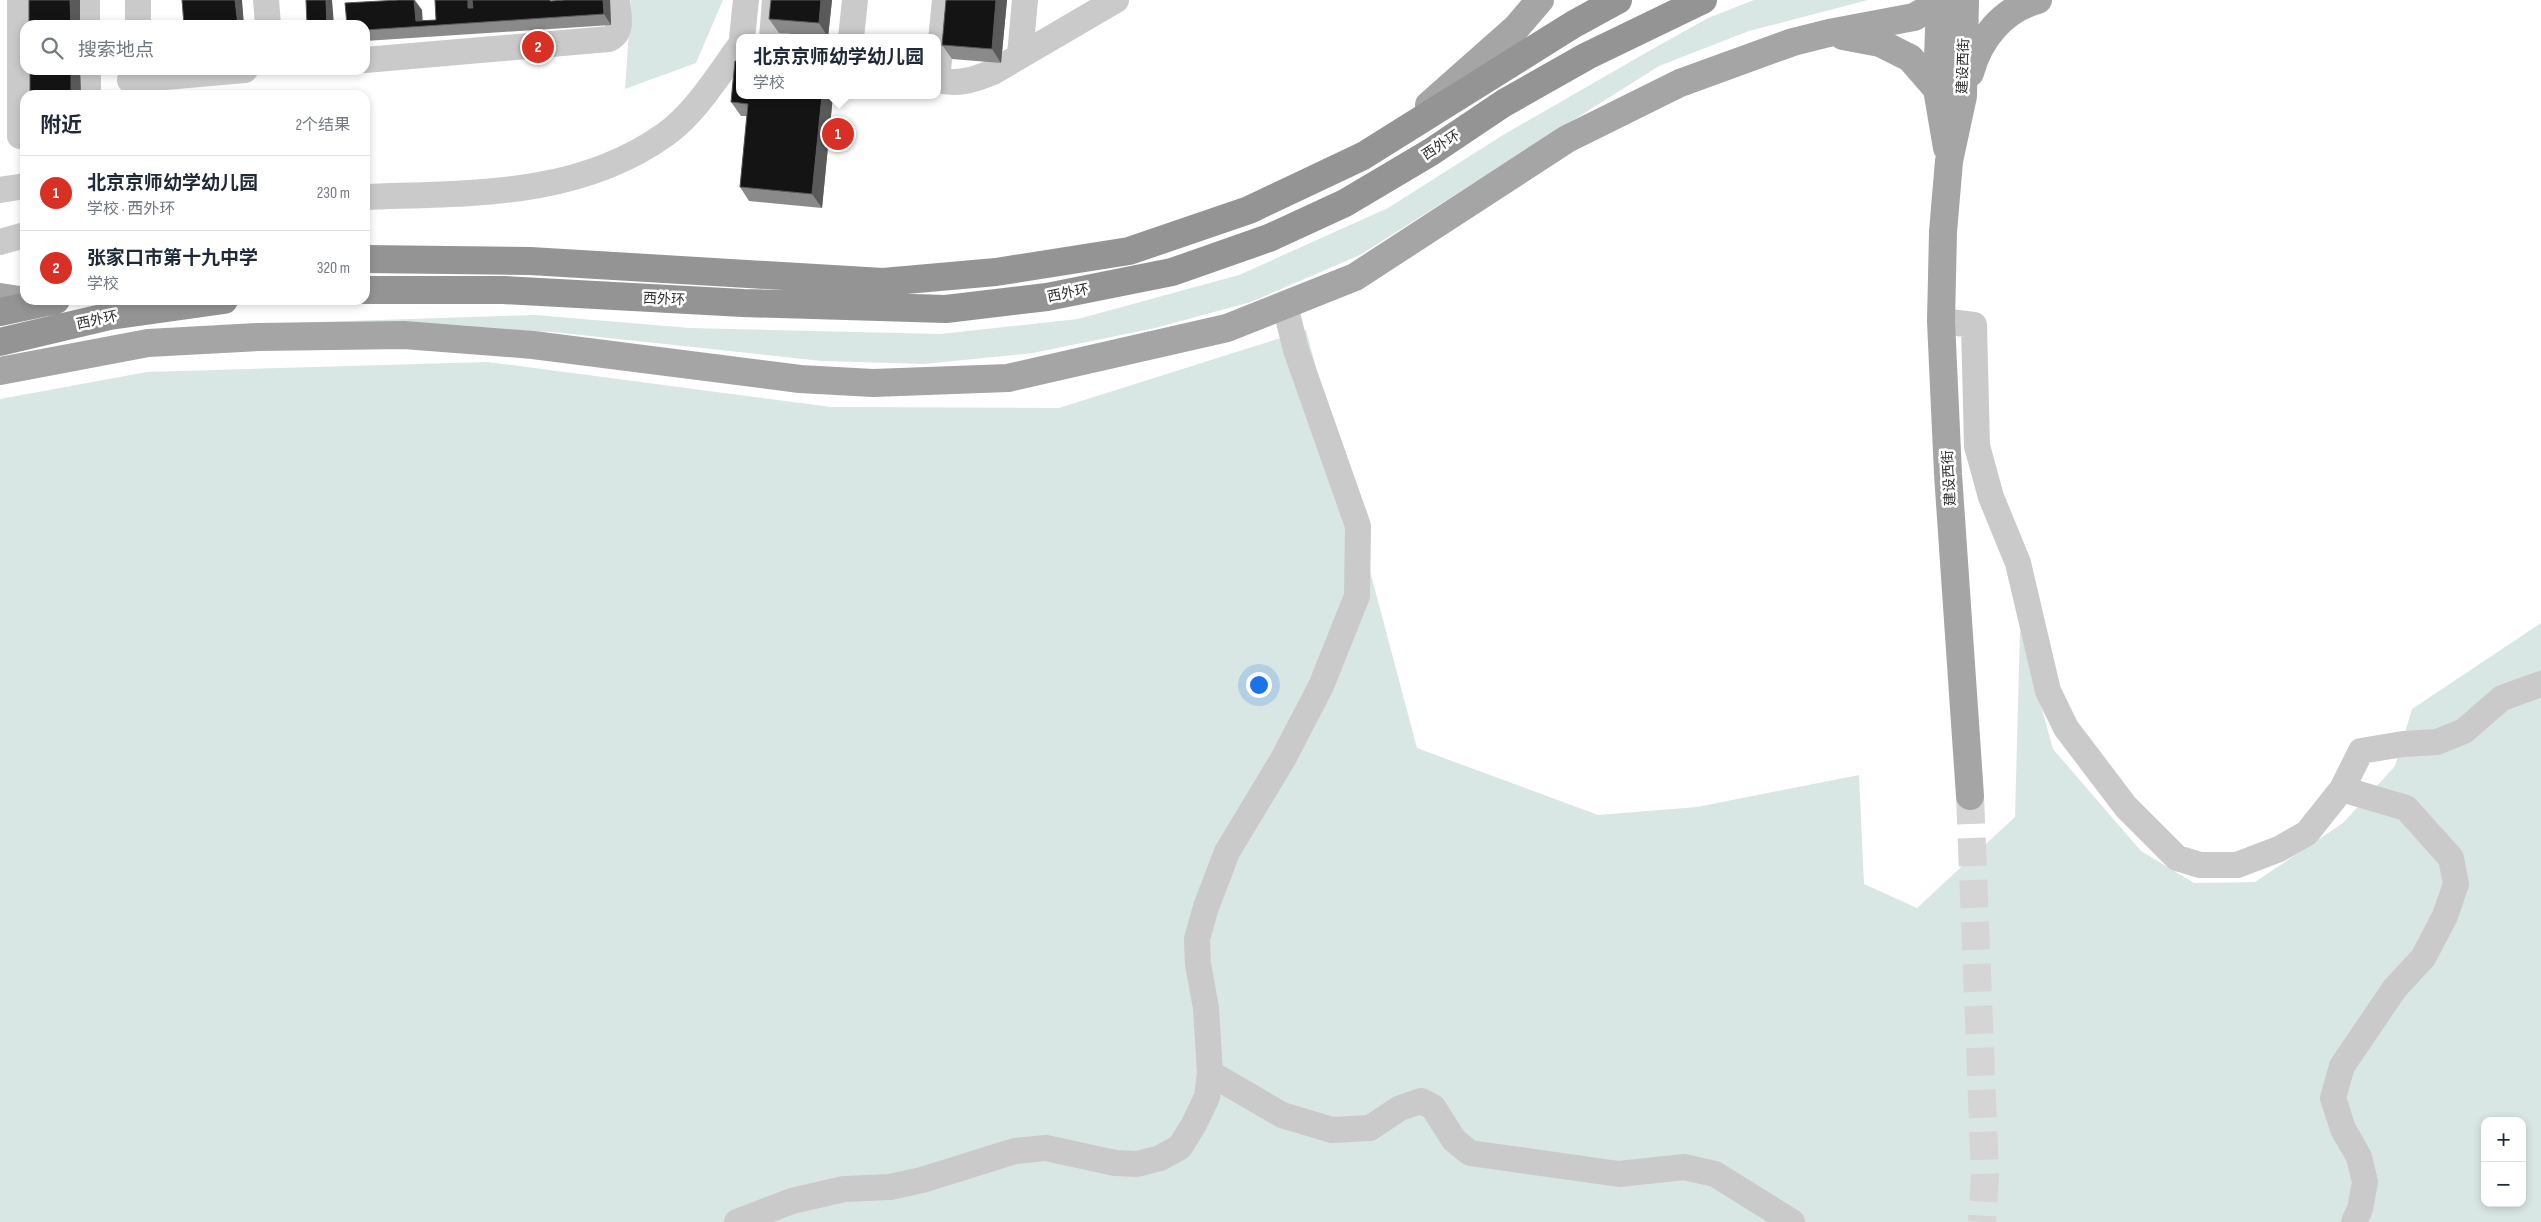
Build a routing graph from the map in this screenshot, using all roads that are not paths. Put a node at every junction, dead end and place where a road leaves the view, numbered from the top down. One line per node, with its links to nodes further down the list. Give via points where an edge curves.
1 (20, 0): 37 (street)
2 (87, 0): 18 (street)
3 (138, 0): 19 (street)
4 (266, 0): 20 (street)
5 (617, 0): 29 (street, via 619,30 609,39)
6 (746, 0): 23 (street)
7 (775, 0): 24 (street)
8 (855, 0): 25 (street)
9 (945, 0): 26 (street)
10 (1025, 0): 28 (street)
11 (1116, 0): 28 (street)
12 (1540, 0): 39 (main road, via 1516,28 1434,101)
13 (1618, 0): 39 (highway)
14 (1703, 0): 46 (highway, 西外环, via 1578,61 1344,203 1269,238 1172,272 1047,298 946,309 743,303 503,290)
15 (1895, 0): 21 (main road, via 1888,11)
16 (2038, 0): 36 (main road, via 2022,4 1989,32 1976,53)
17 (1947, 1): 21 (main road, via 1914,17); 34 (main road, 建设西街); 36 (main road, 建设西街)
18 (87, 20)
19 (138, 20)
20 (268, 20)
21 (1859, 27): 22 (main road)
22 (1829, 33): 34 (main road, via 1880,43 1910,58); 51 (main road, via 1793,42 1680,83 1576,135 1355,277)
23 (742, 34)
24 (772, 34)
25 (851, 34)
26 (941, 40)
27 (736, 51): 42 (street, via 696,106 666,134 607,167 537,188)
28 (1020, 55): 32 (street, via 975,80)
29 (370, 60)
30 (88, 75): 35 (street)
31 (197, 75): 33 (street)
32 (941, 81)
33 (129, 82)
34 (1936, 89): 38 (main road, 建设西街)
35 (88, 90)
36 (1964, 96): 38 (main road, 建设西街)
37 (15, 137)
38 (1949, 161): 53 (main road, 建设西街)
39 (1348, 163): 45 (highway, via 1249,210 1129,251 996,272 883,282 530,261)
40 (20, 187): 41 (street)
41 (0, 190)
42 (370, 197)
43 (20, 236): 44 (street)
44 (0, 242)
45 (370, 259)
46 (370, 290)
47 (0, 297): 48 (main road)
48 (20, 299)
49 (34, 305): 52 (highway)
50 (188, 305): 54 (highway, 西外环, via 110,316)
51 (1285, 305): 55 (main road, via 1227,328 1008,378 873,383 800,378 533,345 404,335 258,337 148,343); 59 (street, via 1296,350 1358,526 1357,596 1321,686 1283,759 1227,852 1206,907 1197,939)
52 (0, 312)
53 (1941, 321): 57 (street, via 1974,325 1977,446 1991,497 2018,562 2048,691 2066,728 2126,807 2177,858 2200,865 2237,865 2279,849 2307,833); 58 (main road, 建设西街)
54 (0, 342)
55 (0, 371)
56 (2541, 684): 57 (street, via 2502,698 2464,731 2437,742 2361,750)
57 (2342, 790): 62 (street, via 2406,808 2451,858 2456,884 2445,916 2423,958 2395,988 2342,1066 2333,1098 2343,1129 2359,1156 2365,1182)
58 (1970, 796)
59 (1210, 1073): 60 (street, via 1207,1097 1194,1124 1180,1147 1160,1158 1137,1164 1115,1164 1046,1148 1015,1151 922,1180 890,1187 844,1190 792,1201); 61 (street, via 1282,1114 1332,1130 1370,1128 1400,1108 1421,1102 1433,1107 1454,1140 1470,1153 1619,1174 1684,1167 1715,1174)
60 (737, 1222)
61 (1792, 1222)
62 (2354, 1222)

